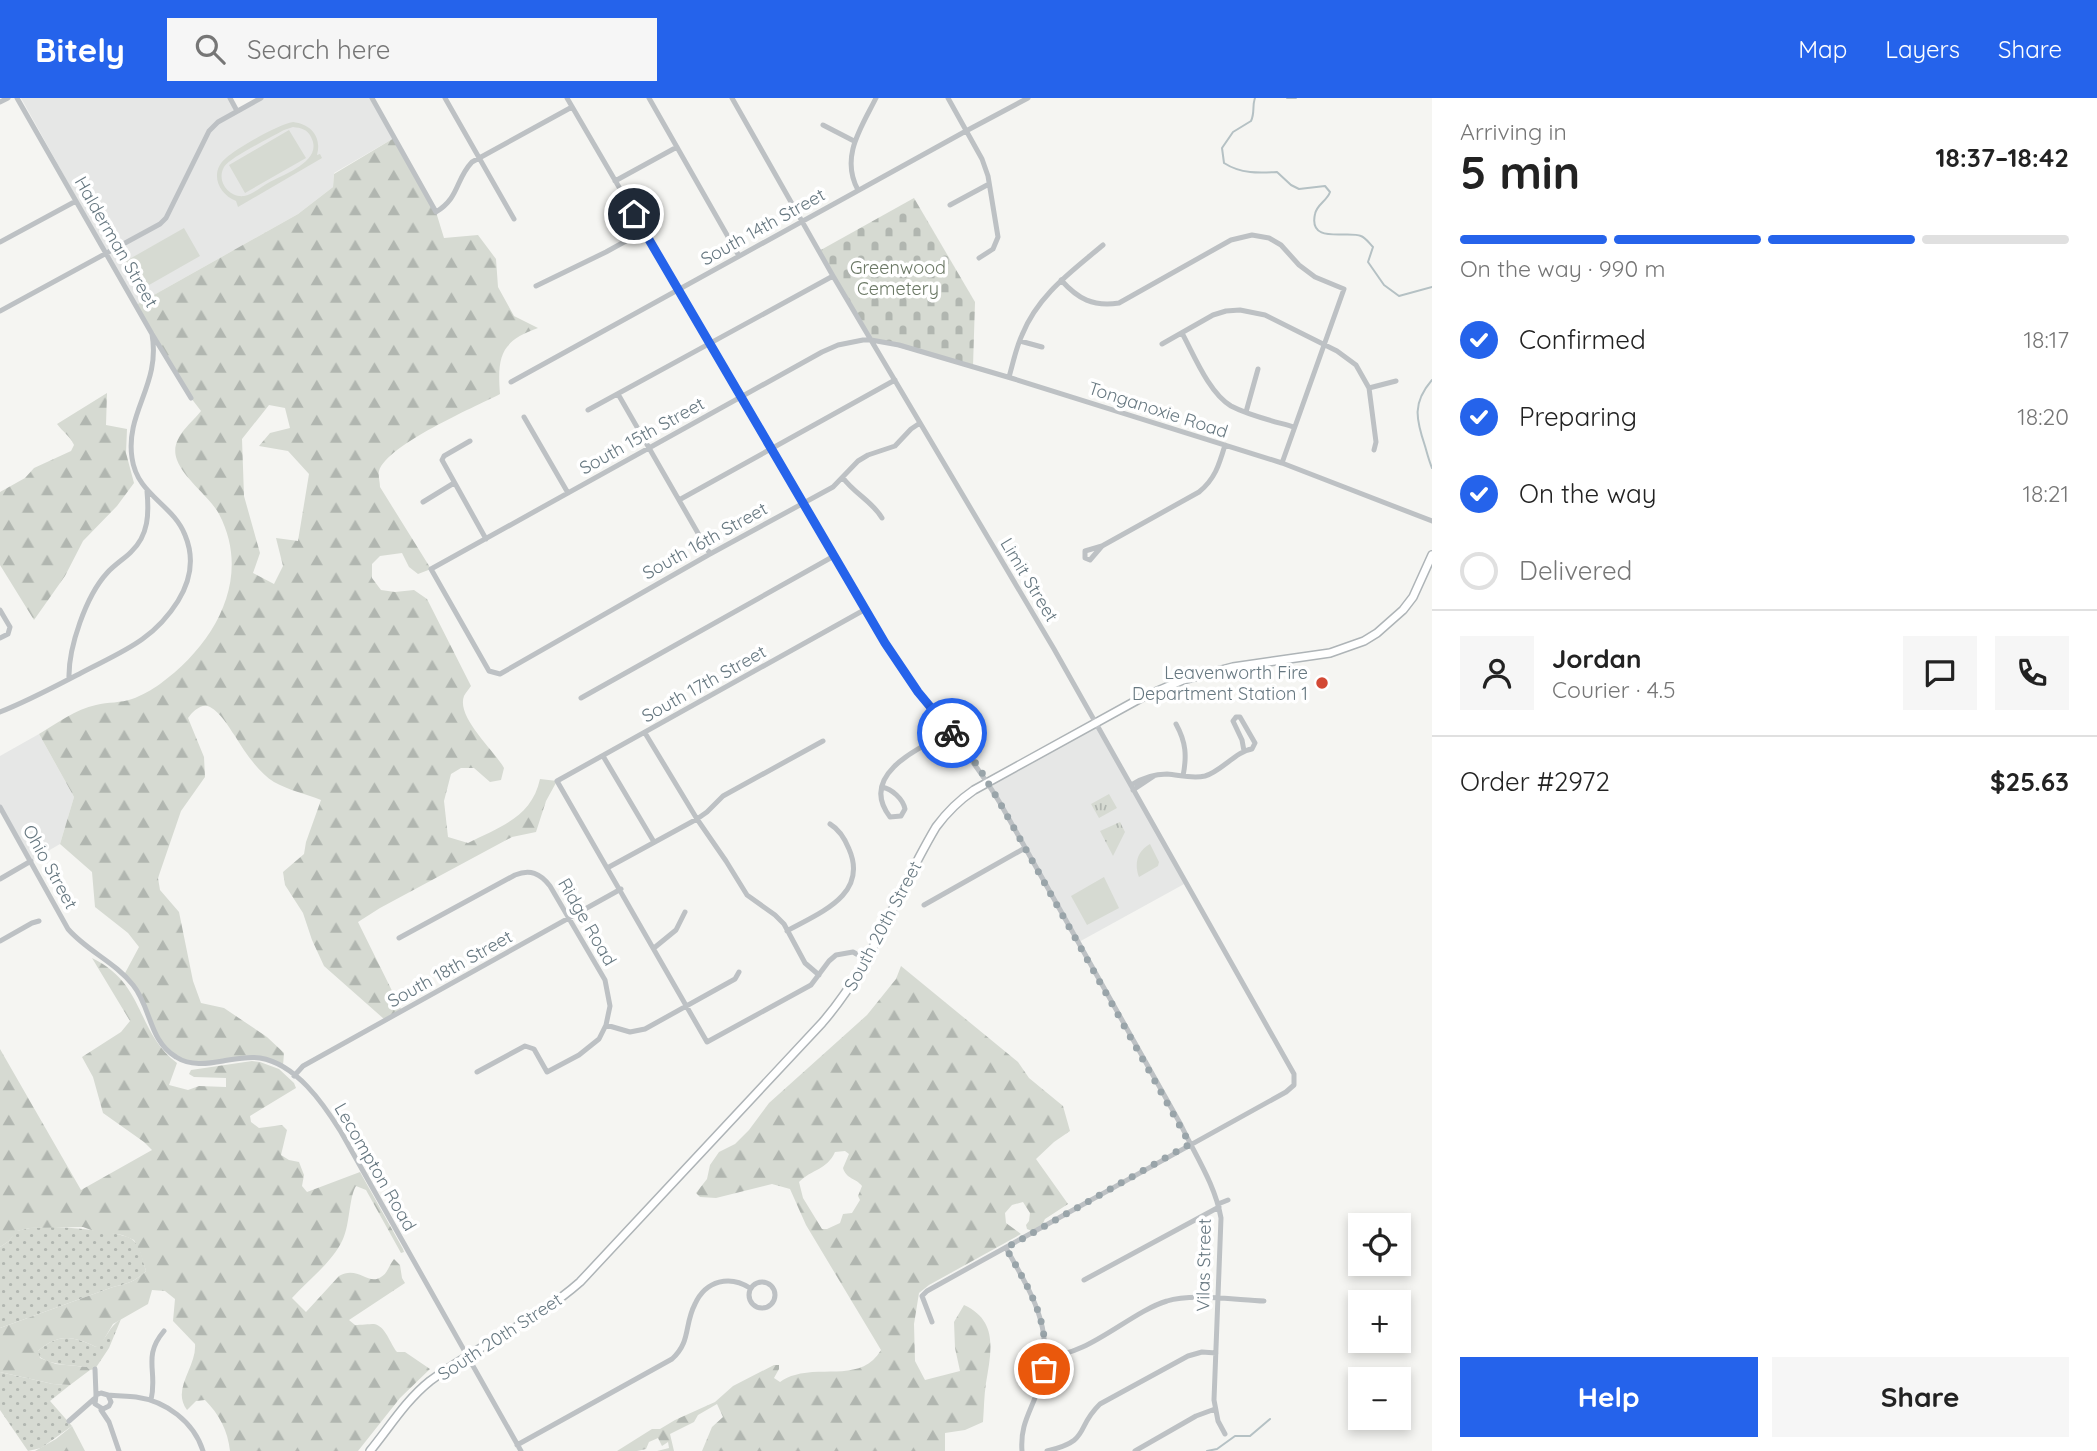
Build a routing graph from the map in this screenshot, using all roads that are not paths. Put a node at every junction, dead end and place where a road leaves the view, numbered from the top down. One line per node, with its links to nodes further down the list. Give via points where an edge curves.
1 (8, 98): 13 (street)
2 (17, 98): 24 (street, Halderman Street)
3 (230, 98): 15 (street)
4 (261, 98): 15 (street)
5 (372, 98): 20 (street, via 436,212 452,198 464,170)
6 (445, 98): 20 (street)
7 (567, 98): 14 (street, Vilas Street)
8 (649, 98): 19 (street)
9 (732, 98): 27 (street, Limit Street)
10 (876, 98): 18 (street)
11 (948, 98): 17 (street)
12 (1028, 98): 17 (street, South 14th Street)
13 (0, 102)
14 (572, 107): 20 (street); 21 (street, Vilas Street)
15 (237, 111): 31 (street, via 209,131 166,218)
16 (823, 125): 18 (street)
17 (965, 131): 22 (street, via 986,167); 23 (street, South 14th Street)
18 (854, 141): 23 (street, via 849,160)
19 (677, 148): 21 (street); 32 (street)
20 (479, 159): 26 (street)
21 (615, 181): 28 (street, Vilas Street)
22 (989, 184): 25 (street); 33 (street, via 997,242)
23 (858, 190): 27 (street, South 14th Street)
24 (76, 201): 29 (street); 31 (street, Halderman Street)
25 (950, 205)
26 (514, 219)
27 (803, 221): 32 (street, South 14th Street); 34 (street, Limit Street)
28 (643, 231): 36 (street); 37 (street, Vilas Street)
29 (0, 242)
30 (1103, 245): 35 (street)
31 (106, 254): 38 (street); 40 (street, Halderman Street)
32 (739, 256): 37 (street, South 14th Street)
33 (979, 258)
34 (832, 276): 41 (street, Limit Street); 43 (street)
35 (1061, 280): 42 (street, via 1039,304); 45 (street, via 1085,300 1119,303 1231,240 1252,235 1269,238 1315,277 1344,289)
36 (536, 286)
37 (677, 289): 43 (street, Vilas Street); 52 (street, South 14th Street)
38 (0, 311)
39 (1182, 333): 44 (street); 45 (street, via 1213,315 1240,310 1265,315); 59 (street, via 1216,393)
40 (152, 334): 47 (street, Halderman Street); 48 (street)
41 (871, 340): 50 (street, Tonganoxie Road); 51 (street, Limit Street); 56 (street, South 15th Street, via 838,345)
42 (1020, 341): 46 (street); 50 (street)
43 (709, 344): 55 (street); 56 (street, Vilas Street)
44 (1162, 344)
45 (1324, 345): 54 (street, via 1356,365); 62 (street)
46 (1042, 346)
47 (169, 362): 48 (street); 57 (street, Halderman Street)
48 (154, 363): 71 (street, via 130,446 138,478)
49 (1258, 369): 59 (street)
50 (1009, 377): 64 (street, Tonganoxie Road)
51 (895, 380): 61 (street, Limit Street); 66 (street)
52 (511, 382)
53 (1396, 382): 54 (street)
54 (1369, 388): 67 (street)
55 (618, 394): 58 (street); 65 (street)
56 (741, 397): 65 (street, South 15th Street); 66 (street, Vilas Street)
57 (191, 398)
58 (588, 410)
59 (1246, 412): 62 (street)
60 (524, 417): 72 (street)
61 (920, 423): 69 (street, South 16th Street, via 895,446 859,461); 92 (street, Limit Street)
62 (1294, 427): 68 (street)
63 (470, 441): 70 (street, via 442,460)
64 (1225, 446): 68 (street, Tonganoxie Road); 81 (street, via 1211,482 1199,492)
65 (649, 448): 72 (street, South 15th Street); 73 (street)
66 (772, 449): 73 (street); 75 (street, Vilas Street)
67 (1374, 450)
68 (1282, 463): 79 (street, Tonganoxie Road)
69 (843, 478): 75 (street, South 16th Street); 78 (street)
70 (454, 483): 74 (street); 80 (street)
71 (147, 491): 76 (street); 77 (street)
72 (568, 493): 80 (street, South 15th Street)
73 (680, 500): 82 (street)
74 (423, 502)
75 (803, 503): 82 (street, South 16th Street); 84 (street, Vilas Street)
76 (162, 505): 77 (street); 89 (street, via 186,536 191,570 187,585 154,632)
77 (149, 513): 89 (street, via 139,544 107,573 88,601)
78 (882, 518)
79 (1432, 521)
80 (486, 539): 88 (street, South 15th Street, via 431,569 489,671)
81 (1102, 547)
82 (710, 554): 88 (street, South 16th Street)
83 (1432, 555): 92 (main road, South 20th Street, via 1403,610 1364,641 1330,653 1199,675 1158,690)
84 (834, 556): 86 (street, Vilas Street); 90 (street)
85 (0, 610): 87 (street, via 10,631)
86 (864, 610): 94 (street, Vilas Street, via 906,676); 95 (street, South 17th Street)
87 (0, 638)
88 (496, 674)
89 (69, 679): 91 (street)
90 (581, 698)
91 (0, 712)
92 (1096, 723): 100 (main road, South 20th Street); 102 (street, Limit Street)
93 (1176, 724): 99 (street, via 1185,746)
94 (951, 732): 100 (street, Vilas Street); 101 (street, via 901,759)
95 (645, 733): 98 (street, South 17th Street); 104 (street)
96 (822, 741): 104 (street, via 723,796)
97 (1244, 751): 97 (street, via 1255,743 1236,717 1233,721); 99 (street, via 1206,775)
98 (603, 756): 106 (street); 109 (street, South 17th Street, via 557,781)
99 (1183, 776): 102 (street, via 1154,776)
100 (988, 782): 107 (street, Vilas Street); 121 (main road, South 20th Street, via 947,811 936,827)
101 (882, 787): 101 (street, via 882,803 890,817 901,816 904,806)
102 (1132, 787): 128 (street, Limit Street, via 1295,1081 1291,1089)
103 (0, 807): 108 (street, Ohio Street)
104 (697, 820): 106 (street); 116 (street, via 747,895 775,915)
105 (830, 824): 116 (street, via 838,829 853,860 850,887 834,904)
106 (654, 842): 109 (street)
107 (1025, 848): 112 (street); 128 (street, Vilas Street)
108 (31, 861): 110 (street); 118 (street, Ohio Street)
109 (608, 867): 111 (street)
110 (0, 879)
111 (621, 889): 114 (street, South 18th Street); 120 (street)
112 (924, 905)
113 (685, 912): 120 (street, via 676,930)
114 (569, 919): 117 (street, Ridge Road, via 544,877 524,871); 125 (street, Ridge Road, via 608,989); 127 (street, South 18th Street, via 303,1066)
115 (39, 921): 119 (street)
116 (787, 931): 123 (street)
117 (399, 938)
118 (78, 940): 127 (street, Lecompton Road, via 135,986 158,1038 176,1058 192,1064 261,1058)
119 (0, 941)
120 (654, 948): 124 (street)
121 (867, 961): 123 (street, via 845,952 829,961); 139 (main road, South 20th Street, via 822,1023 580,1282 542,1312)
122 (739, 972): 124 (street, via 735,979)
123 (819, 975): 124 (street, via 811,985 707,1042)
124 (686, 1006): 125 (street, via 645,1029 630,1032)
125 (606, 1025): 126 (street, via 592,1046 547,1072 534,1049 525,1046)
126 (477, 1072)
127 (294, 1076): 139 (street, Lecompton Road, via 330,1114)
128 (1190, 1144): 130 (street, Vilas Street); 131 (street)
129 (1228, 1200): 130 (street)
130 (1218, 1205): 132 (street); 134 (street, Vilas Street)
131 (1006, 1248): 136 (street, via 922,1296); 140 (street, via 1038,1307)
132 (1084, 1280)
133 (750, 1288): 133 (street, via 758,1282 770,1285 772,1303 755,1307 749,1298); 154 (street, via 729,1280 713,1285 694,1305 683,1347 672,1359)
134 (1218, 1299): 135 (street); 138 (street, Vilas Street); 140 (street, via 1167,1300 1078,1349)
135 (1264, 1301)
136 (932, 1322)
137 (164, 1331): 146 (street, via 151,1356)
138 (1216, 1353): 149 (street, Vilas Street); 159 (street, via 1188,1356 1107,1400 1095,1409 1074,1442)
139 (468, 1356): 154 (street, Lecompton Road); 157 (main road, South 20th Street, via 427,1384)
140 (1045, 1356): 158 (street, via 1040,1385 1023,1426)
141 (95, 1368): 142 (street)
142 (96, 1380): 143 (street); 144 (street)
143 (107, 1394): 144 (street); 145 (street); 147 (street)
144 (95, 1397): 148 (street); 150 (street)
145 (122, 1397): 146 (street); 147 (street)
146 (151, 1400): 156 (street, via 181,1418)
147 (110, 1405): 148 (street); 152 (street)
148 (99, 1408): 150 (street); 152 (street)
149 (1215, 1409): 153 (street, Vilas Street); 160 (street)
150 (81, 1411): 151 (street)
151 (69, 1421)
152 (109, 1422): 155 (street)
153 (1225, 1434)
154 (519, 1448)
155 (119, 1451)
156 (202, 1451)
157 (370, 1451)
158 (1022, 1451)
159 (1047, 1451)
160 (1135, 1451)

